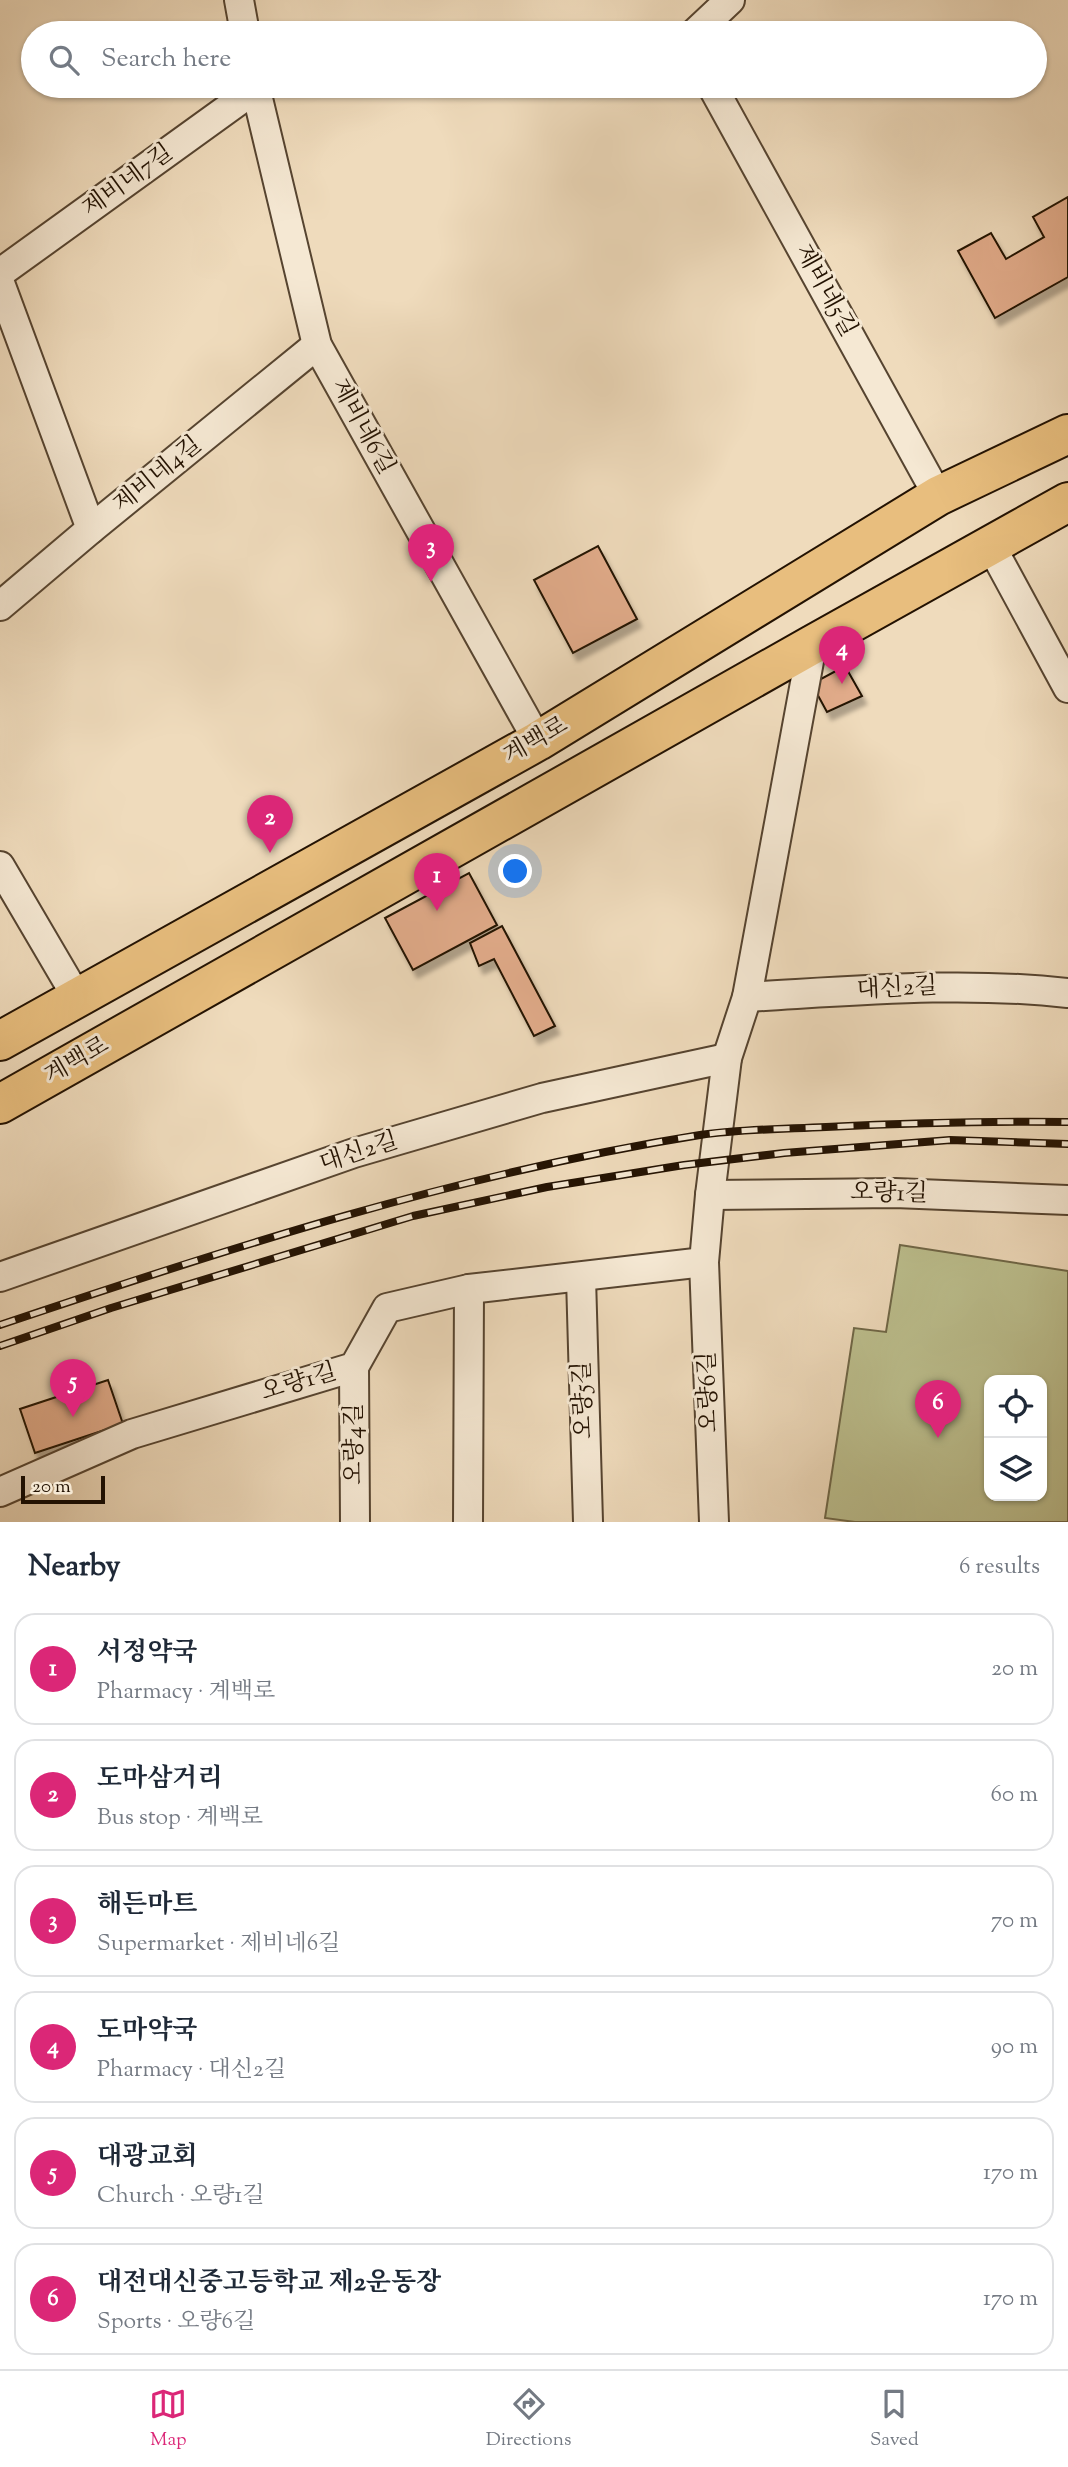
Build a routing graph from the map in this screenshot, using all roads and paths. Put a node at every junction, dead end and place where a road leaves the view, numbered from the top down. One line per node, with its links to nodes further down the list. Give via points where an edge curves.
1 (239, 0): 3 (street)
2 (730, 0): 4 (street)
3 (243, 21)
4 (708, 21)
5 (241, 98): 8 (street, 제비네7길)
6 (257, 98): 10 (street, 제비네6길)
7 (719, 98): 12 (street, 제비네5길)
8 (0, 273)
9 (0, 283): 14 (street)
10 (317, 345): 14 (street, 제비네4길); 19 (street, 제비네6길)
11 (1068, 434): 12 (main road, 계백로)
12 (938, 496): 19 (main road, 계백로)
13 (1068, 502): 15 (main road, 계백로)
14 (91, 529): 16 (street, 제비네4길)
15 (991, 547): 17 (main road, 계백로); 18 (street)
16 (0, 606)
17 (811, 645): 22 (street); 26 (main road, 계백로)
18 (1068, 688)
19 (538, 741): 23 (main road, 계백로)
20 (0, 866): 23 (street)
21 (1068, 993): 22 (street, 대신2길, via 939,987)
22 (747, 997): 25 (street, 오량6길)
23 (78, 999): 24 (main road, 계백로)
24 (0, 1041)
25 (727, 1058): 27 (street, 오량6길); 30 (street, 대신2길, via 542,1098 354,1153)
26 (0, 1104)
27 (710, 1195): 28 (street, 오량1길, via 895,1193); 29 (street, 오량6길)
28 (1068, 1200)
29 (704, 1262): 31 (street, 오량1길); 38 (street, 오량6길)
30 (0, 1277)
31 (580, 1278): 32 (street, 오량1길); 37 (street, 오량5길)
32 (469, 1289): 33 (street, 오량1길, via 387,1308); 36 (street)
33 (354, 1367): 34 (street, 오량1길, via 132,1434); 35 (street, 오량4길)
34 (0, 1492)
35 (355, 1522)
36 (468, 1522)
37 (588, 1522)
38 (714, 1522)

